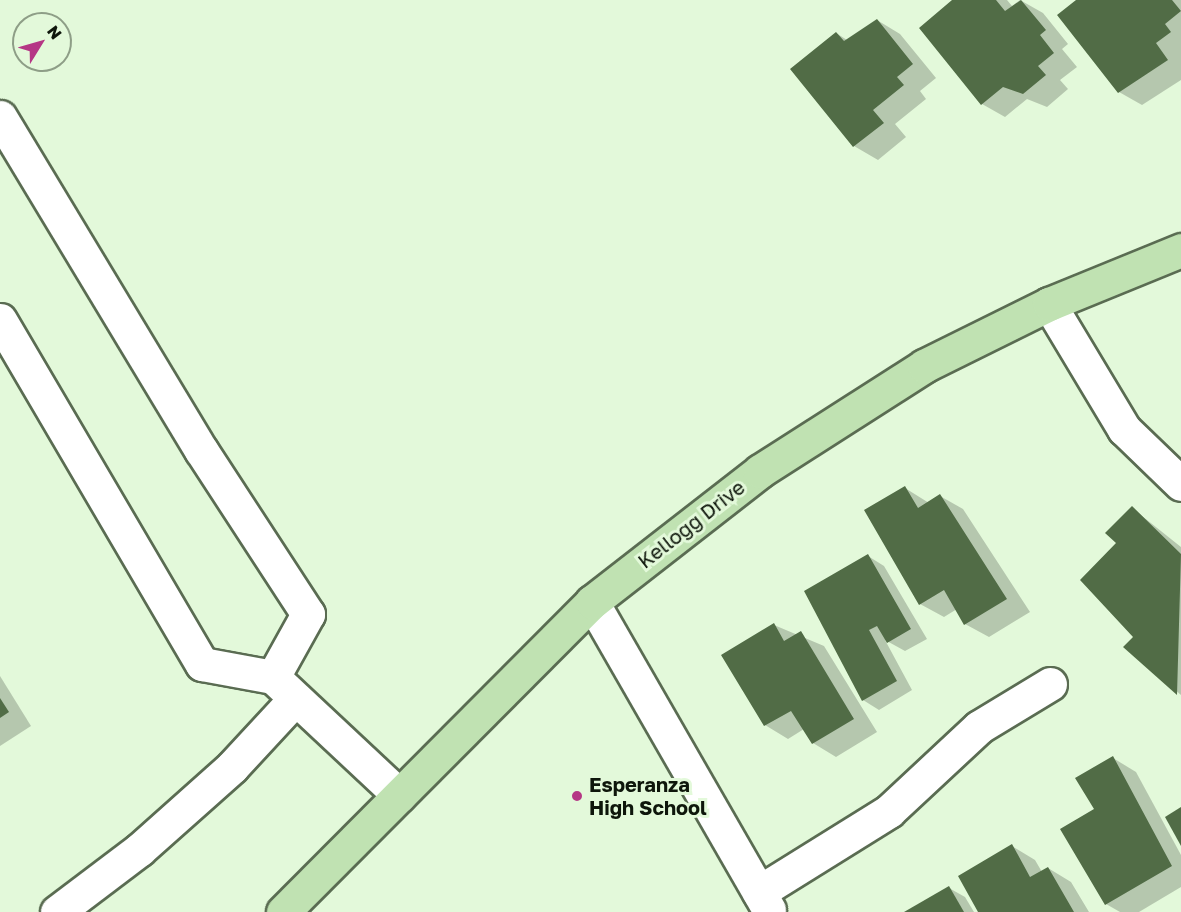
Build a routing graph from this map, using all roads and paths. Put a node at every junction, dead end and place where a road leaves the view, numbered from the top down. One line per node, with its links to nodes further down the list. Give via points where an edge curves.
1 (0, 117): 8 (street, via 201,450 308,614)
2 (1181, 250): 3 (main road, Kellogg Drive)
3 (1049, 304): 5 (street, via 1124,429); 6 (main road, Kellogg Drive, via 924,366 760,471)
4 (0, 320): 8 (street, via 202,664)
5 (1181, 484)
6 (592, 602): 9 (main road, Kellogg Drive); 10 (street)
7 (1050, 684): 10 (street, via 979,727 889,811)
8 (284, 688): 9 (street); 11 (street, via 206,790)
9 (399, 795): 12 (main road, Kellogg Drive)
10 (765, 902)
11 (57, 912)
12 (283, 912)

